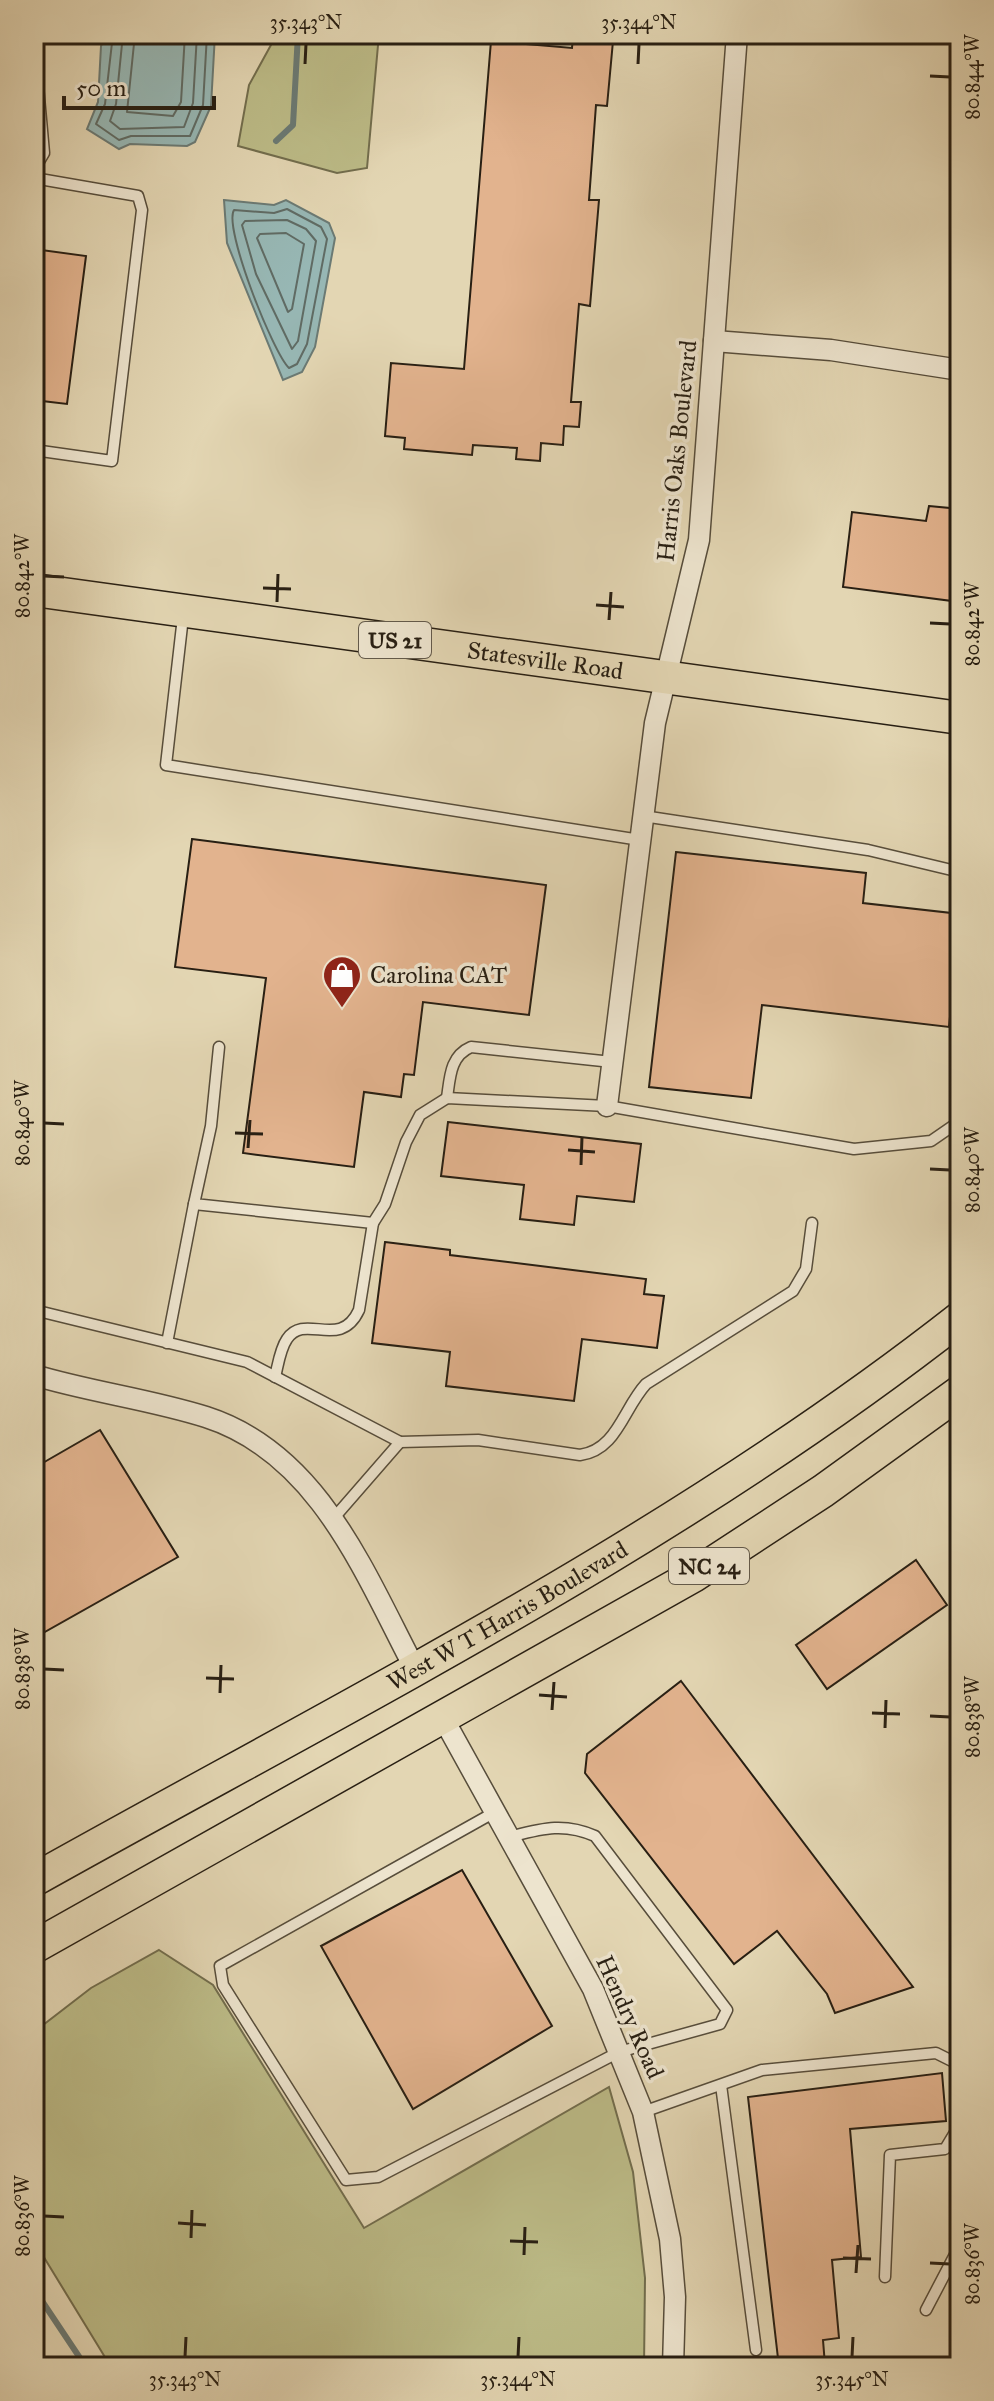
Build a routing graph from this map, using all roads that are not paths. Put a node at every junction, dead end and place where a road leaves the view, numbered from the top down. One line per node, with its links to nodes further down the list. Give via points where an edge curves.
1 (737, 34): 5 (street, Harris Oaks Boulevard)
2 (34, 41): 3 (lane, via 44,148)
3 (34, 170)
4 (34, 178): 7 (lane, via 138,196 142,210 112,461)
5 (714, 341): 6 (street, via 831,350); 10 (street, Harris Oaks Boulevard, via 699,540)
6 (960, 370)
7 (34, 450)
8 (34, 590): 9 (main road, Statesville Road / US 21)
9 (184, 611): 10 (main road, Statesville Road / US 21); 13 (lane, via 166,765)
10 (666, 680): 11 (main road, Statesville Road / US 21); 12 (street, Harris Oaks Boulevard)
11 (960, 718)
12 (643, 816): 13 (street, Harris Oaks Boulevard); 14 (lane, via 868,850)
13 (640, 840): 16 (street, Harris Oaks Boulevard)
14 (960, 872)
15 (219, 1047): 20 (lane, via 211,1126)
16 (612, 1062): 17 (lane, via 471,1047 460,1051 453,1063); 18 (street, Harris Oaks Boulevard)
17 (447, 1098): 18 (lane); 21 (lane, via 420,1115)
18 (607, 1106): 19 (lane, via 854,1149 931,1141)
19 (960, 1121)
20 (194, 1204): 21 (lane); 25 (lane)
21 (373, 1223): 27 (lane, via 354,1322 335,1331 292,1333)
22 (812, 1223): 29 (lane, via 806,1269 793,1291 646,1384 607,1445 595,1453 478,1440)
23 (34, 1310): 25 (lane)
24 (960, 1318): 31 (main road, West W T Harris Boulevard / NC 24, via 726,1486)
25 (167, 1343): 27 (lane, via 247,1362)
26 (34, 1375): 30 (street, via 207,1417 243,1432 310,1487)
27 (275, 1377): 29 (lane)
28 (960, 1392): 32 (main road, NC 24, via 719,1560)
29 (400, 1442): 30 (lane)
30 (333, 1519): 31 (street)
31 (414, 1667): 35 (main road, West W T Harris Boulevard / NC 24)
32 (443, 1718): 33 (street, Hendry Road); 36 (main road, NC 24)
33 (495, 1812): 34 (street, Hendry Road); 37 (lane, via 220,1966 223,1985 346,2180 378,2177)
34 (509, 1837): 37 (street, Hendry Road, via 593,1989); 37 (lane, via 555,1825 595,1836 727,2010 720,2024)
35 (34, 1880)
36 (34, 1947)
37 (619, 2052): 40 (street, Hendry Road)
38 (960, 2065): 39 (lane, via 936,2053 762,2070)
39 (721, 2085): 40 (lane); 45 (lane)
40 (643, 2112): 46 (street, Hendry Road, via 670,2239)
41 (960, 2124): 43 (lane, via 945,2149 890,2155)
42 (960, 2245): 44 (lane)
43 (885, 2277)
44 (926, 2310)
45 (756, 2350)
46 (673, 2367)

